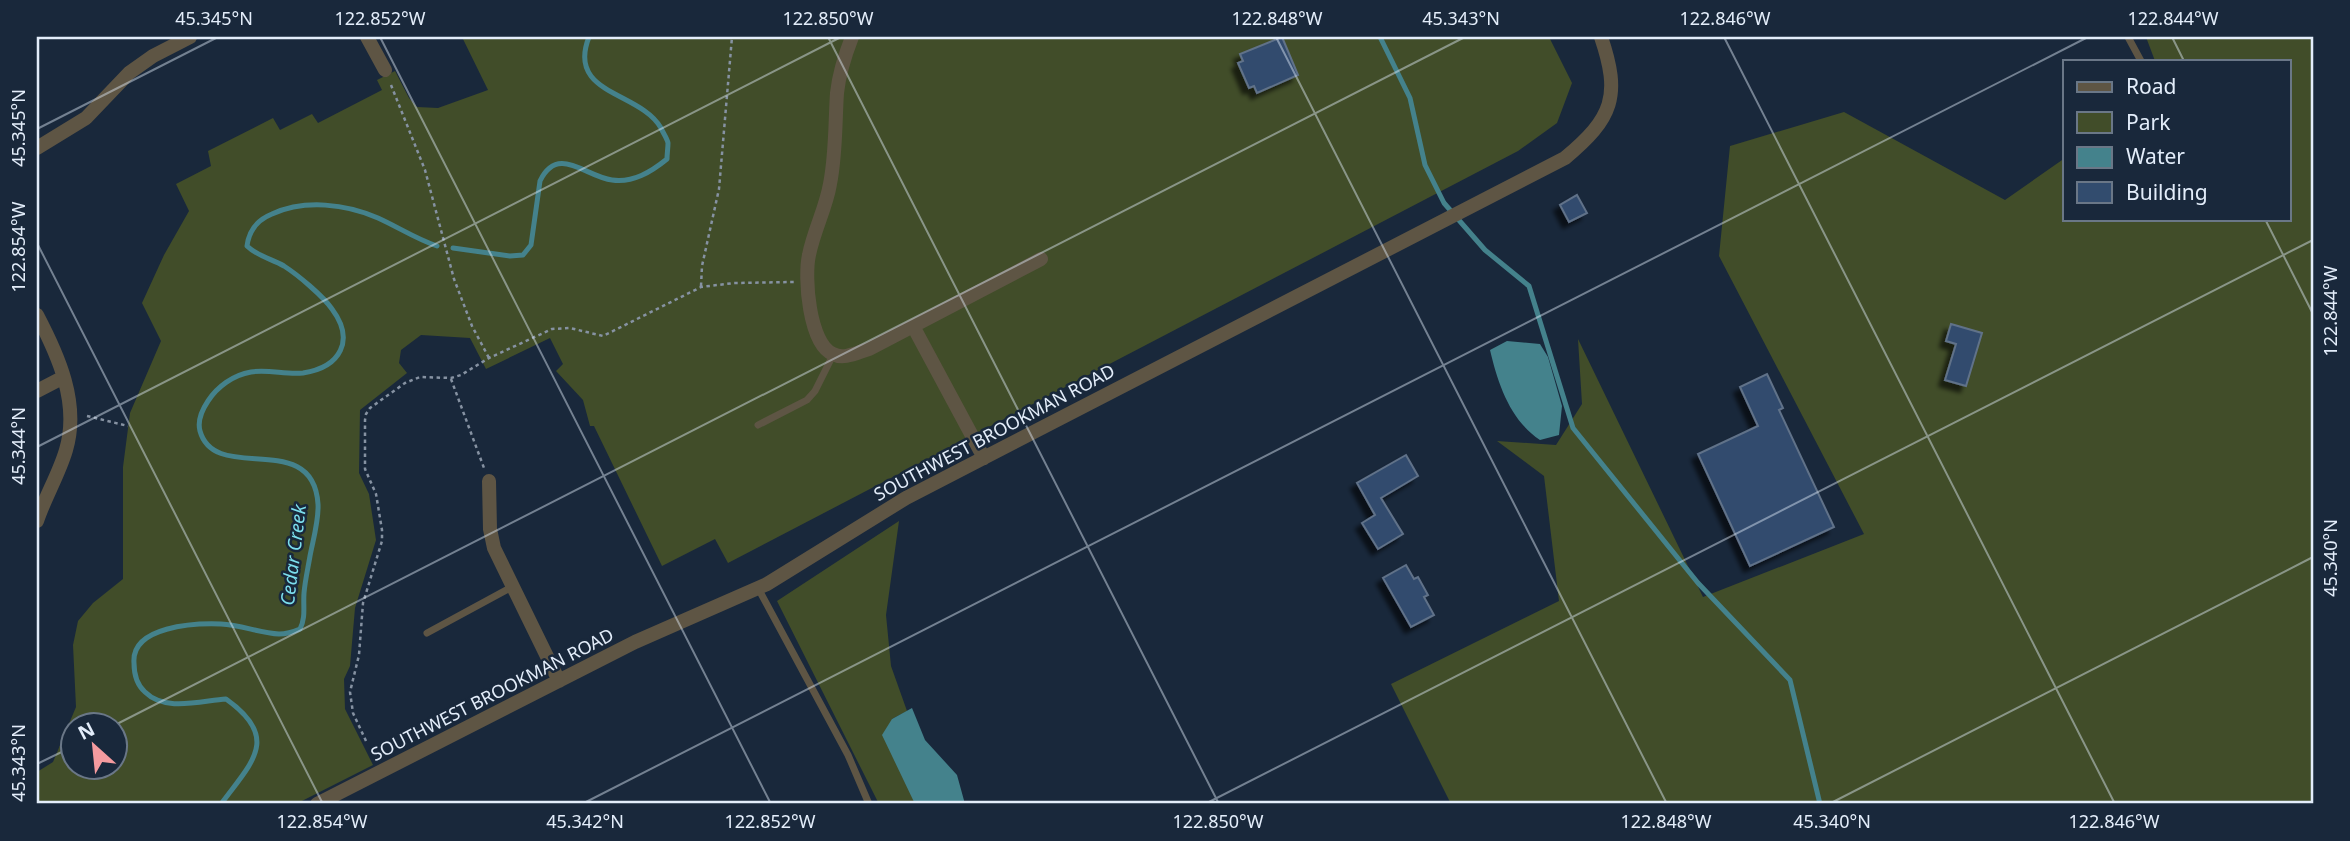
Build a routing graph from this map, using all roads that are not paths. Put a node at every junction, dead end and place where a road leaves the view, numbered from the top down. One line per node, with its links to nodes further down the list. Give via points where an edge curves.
1 (190, 37): 8 (street, via 128,73 86,118)
2 (368, 37): 7 (street)
3 (852, 37): 12 (street, via 837,92 830,186 814,233 806,282 816,331)
4 (2128, 37): 6 (lane)
5 (1605, 38): 16 (street, SOUTHWEST BROOKMAN ROAD, via 1611,68 1606,115 1566,158)
6 (2140, 60)
7 (385, 70)
8 (37, 148)
9 (1041, 259): 11 (street)
10 (37, 315): 13 (street, via 57,354)
11 (914, 326): 12 (street, via 869,349); 16 (street)
12 (833, 355): 15 (lane, via 807,400)
13 (62, 378): 14 (street); 18 (street, via 70,399 66,449)
14 (37, 391)
15 (758, 425)
16 (984, 458): 20 (street, SOUTHWEST BROOKMAN ROAD, via 906,498)
17 (489, 481): 19 (street, via 492,539)
18 (37, 521)
19 (512, 587): 21 (lane); 22 (street)
20 (758, 588): 22 (street, SOUTHWEST BROOKMAN ROAD); 24 (lane, via 848,755)
21 (428, 633)
22 (559, 681): 23 (street, SOUTHWEST BROOKMAN ROAD)
23 (317, 804)
24 (869, 804)

